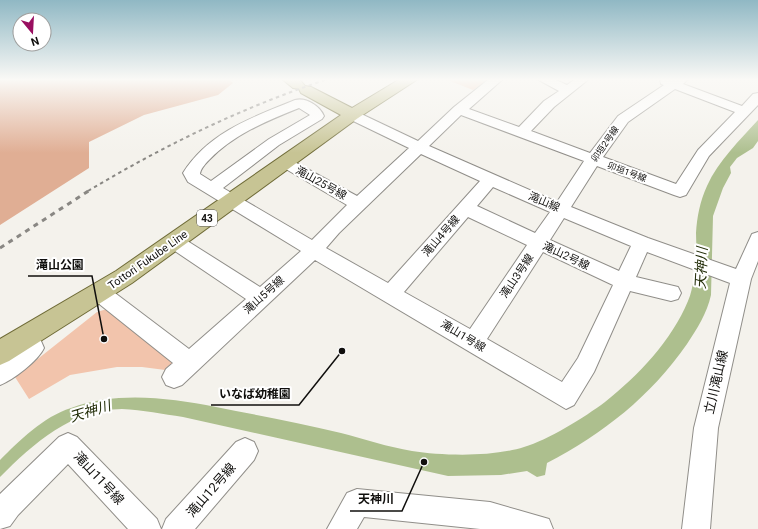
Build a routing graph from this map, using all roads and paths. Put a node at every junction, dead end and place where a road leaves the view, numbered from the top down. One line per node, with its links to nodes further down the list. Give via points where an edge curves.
1 (281, 104): 18 (street, 滝山1号線, via 233,132 205,153 191,173 194,178)
2 (310, 104): 18 (street, via 317,116 274,142)
3 (328, 104): 12 (main road)
4 (371, 104): 12 (main road, Tottori Fukube Line / 43)
5 (467, 104): 10 (street, 滝山5号線)
6 (549, 104): 13 (street)
7 (643, 104): 15 (street, 卯垣2号線, via 623,119)
8 (727, 104): 11 (street)
9 (751, 104): 11 (street, 卯垣1号線)
10 (459, 110): 13 (street, 卯垣1号線); 14 (street, 滝山5号線)
11 (744, 111): 15 (street, 卯垣1号線, via 703,153 680,191)
12 (352, 115): 14 (street, 滝山線); 16 (main road, Tottori Fukube Line / 43)
13 (521, 133): 15 (street, 卯垣1号線)
14 (420, 148): 17 (street, 滝山線); 20 (street, 滝山5号線)
15 (594, 160): 22 (street, 卯垣2号線)
16 (284, 162): 19 (main road, Tottori Fukube Line / 43); 20 (street, 滝山25号線)
17 (491, 179): 21 (street, 滝山4号線); 22 (street, 滝山線)
18 (212, 188): 19 (street, 滝山1号線)
19 (231, 200): 24 (main road, Tottori Fukube Line / 43); 27 (street, 滝山1号線)
20 (359, 204): 27 (street, 滝山5号線)
21 (465, 208): 25 (street, 滝山2号線); 32 (street, 滝山4号線)
22 (562, 210): 25 (street, 滝山3号線); 26 (street, 滝山線)
23 (758, 239): 28 (street, 立川滝山線)
24 (174, 242): 30 (main road, Tottori Fukube Line / 43); 33 (street)
25 (539, 243): 29 (street, 滝山2号線); 34 (street, 滝山3号線)
26 (642, 243): 28 (street, 滝山線); 29 (street, 滝山1号線)
27 (314, 250): 32 (street, 滝山1号線); 33 (street, 滝山5号線)
28 (741, 278): 44 (street, 立川滝山線, via 706,428)
29 (624, 282): 31 (street, 滝山2号線); 34 (street, 滝山1号線, via 586,365 566,397)
30 (100, 293): 33 (street, 滝山5号線, via 182,370); 36 (main road, Tottori Fukube Line / 43)
31 (671, 293)
32 (391, 294): 34 (street, 滝山1号線)
33 (261, 298)
34 (473, 343)
35 (33, 348): 37 (street)
36 (0, 353)
37 (0, 374)
38 (245, 451): 41 (street, 滝山12号線)
39 (0, 516): 40 (street, 滝山11号線, via 66,443)
40 (147, 529)
41 (176, 529)
42 (341, 529): 43 (street, via 357,503 490,516)
43 (539, 529)
44 (696, 529)

